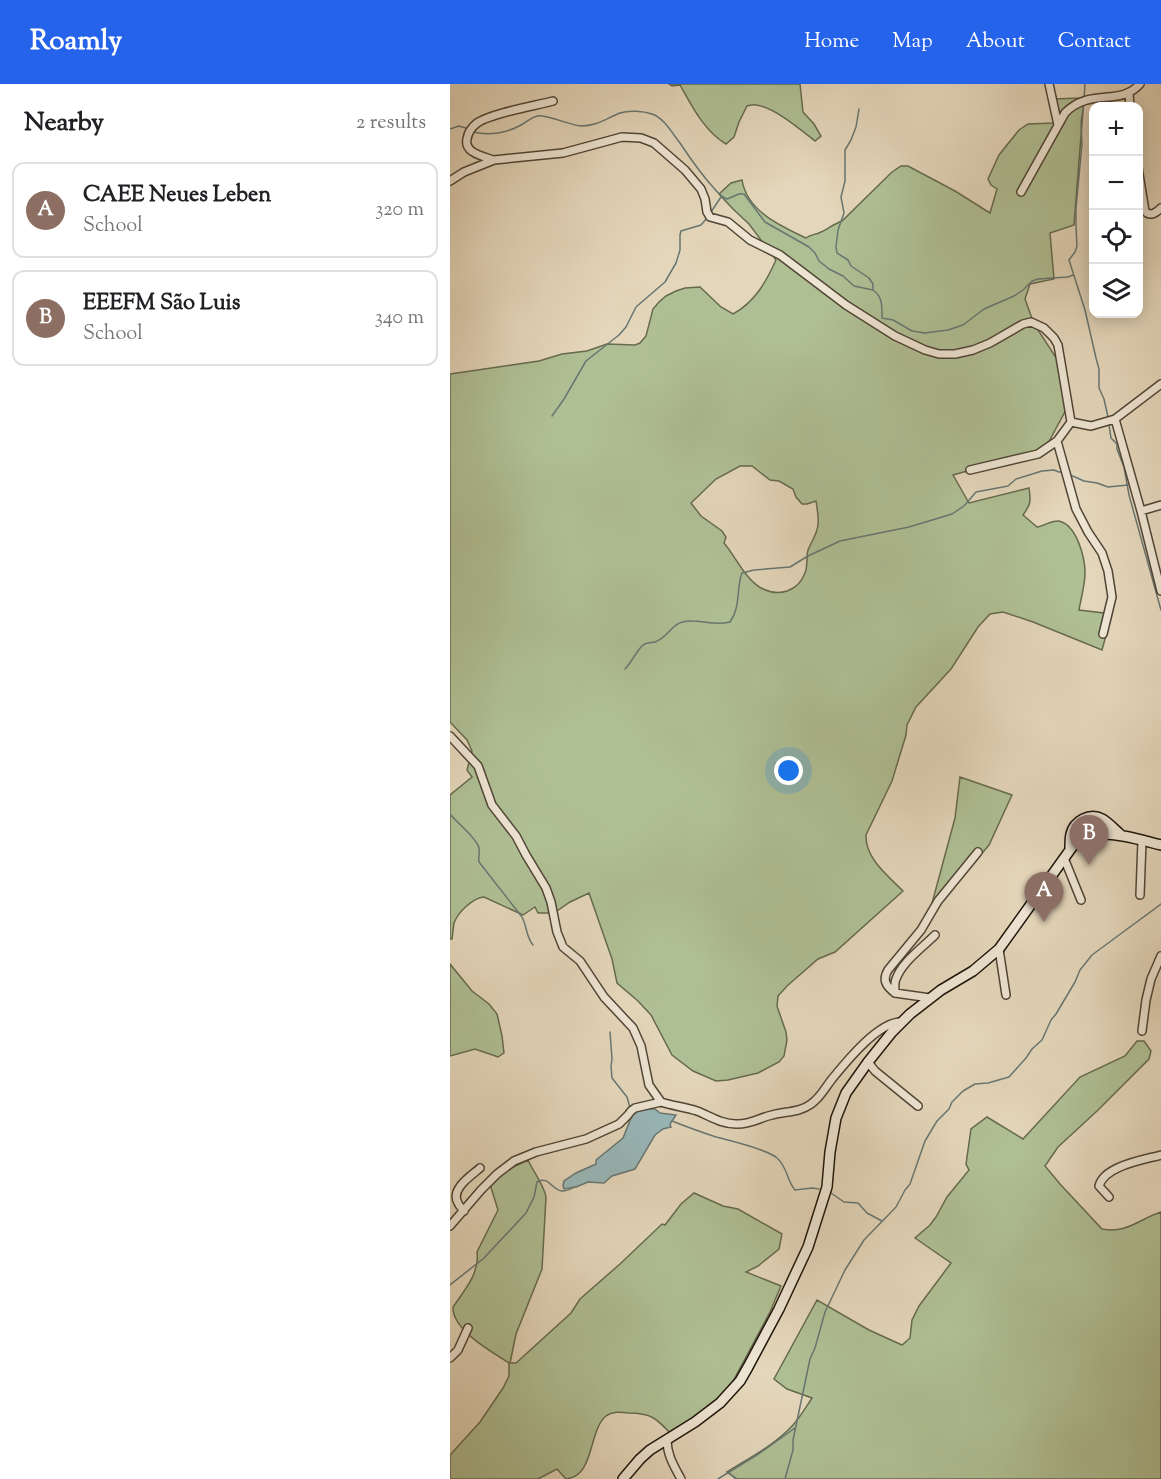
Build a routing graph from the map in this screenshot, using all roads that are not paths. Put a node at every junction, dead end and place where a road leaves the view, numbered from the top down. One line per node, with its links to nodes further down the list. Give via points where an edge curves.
1 (1049, 84): 6 (street)
2 (1140, 84): 3 (street)
3 (1129, 94): 5 (street); 6 (street, via 1073,104)
4 (553, 101): 7 (street, via 476,124 467,144 473,152)
5 (1130, 102)
6 (1058, 125): 9 (street)
7 (494, 160): 8 (street); 14 (street, via 562,153 622,137 641,138 654,144 691,176 703,194 710,217 728,222 750,240 780,255 895,336 925,350 955,354 990,343 1023,324 1031,322 1044,328 1058,345)
8 (450, 181)
9 (1021, 192)
10 (1143, 199): 11 (street, via 1148,214)
11 (1161, 208)
12 (1161, 384): 13 (street)
13 (1111, 420): 14 (street, via 1091,426); 18 (street)
14 (1071, 422): 15 (street)
15 (1057, 441): 16 (street, via 1038,454); 20 (street, via 1076,510 1102,553 1108,572 1112,597)
16 (970, 470)
17 (1161, 505): 18 (street)
18 (1141, 512): 19 (street)
19 (1161, 591)
20 (1103, 634)
21 (450, 736): 42 (street, via 478,766 492,805 516,836 546,888 562,947 580,962 638,1036 649,1085)
22 (1084, 818): 23 (street); 25 (street); 30 (street, via 1075,825)
23 (1100, 819): 24 (street); 26 (street)
24 (1101, 834): 25 (street); 26 (street)
25 (1088, 836): 30 (street, via 1075,843)
26 (1121, 836): 27 (street)
27 (1142, 841): 28 (street); 31 (street)
28 (1161, 845)
29 (978, 852): 36 (street, via 888,970 884,980)
30 (1067, 854): 32 (street); 34 (street)
31 (1140, 895)
32 (1081, 900)
33 (935, 935): 36 (street, via 900,971)
34 (999, 949): 37 (street); 38 (street)
35 (1161, 956): 40 (street, via 1151,979)
36 (895, 993): 38 (street)
37 (1006, 995)
38 (930, 998): 39 (street)
39 (901, 1022): 41 (street); 42 (street, via 888,1024 867,1041 819,1097 802,1109 733,1124)
40 (1142, 1031)
41 (868, 1062): 43 (street); 51 (street, via 840,1105 822,1206 808,1247 767,1332 740,1381 720,1403)
42 (661, 1102): 47 (street, via 635,1108 618,1124 586,1139 514,1161)
43 (918, 1106)
44 (1161, 1155): 46 (street, via 1130,1163 1104,1177 1099,1186)
45 (480, 1168): 47 (street, via 456,1193 457,1203)
46 (1109, 1197)
47 (464, 1211): 48 (street)
48 (450, 1226)
49 (468, 1328): 50 (street)
50 (450, 1358)
51 (667, 1440): 52 (street, via 650,1450); 53 (street, via 667,1449)
52 (623, 1479)
53 (681, 1479)

